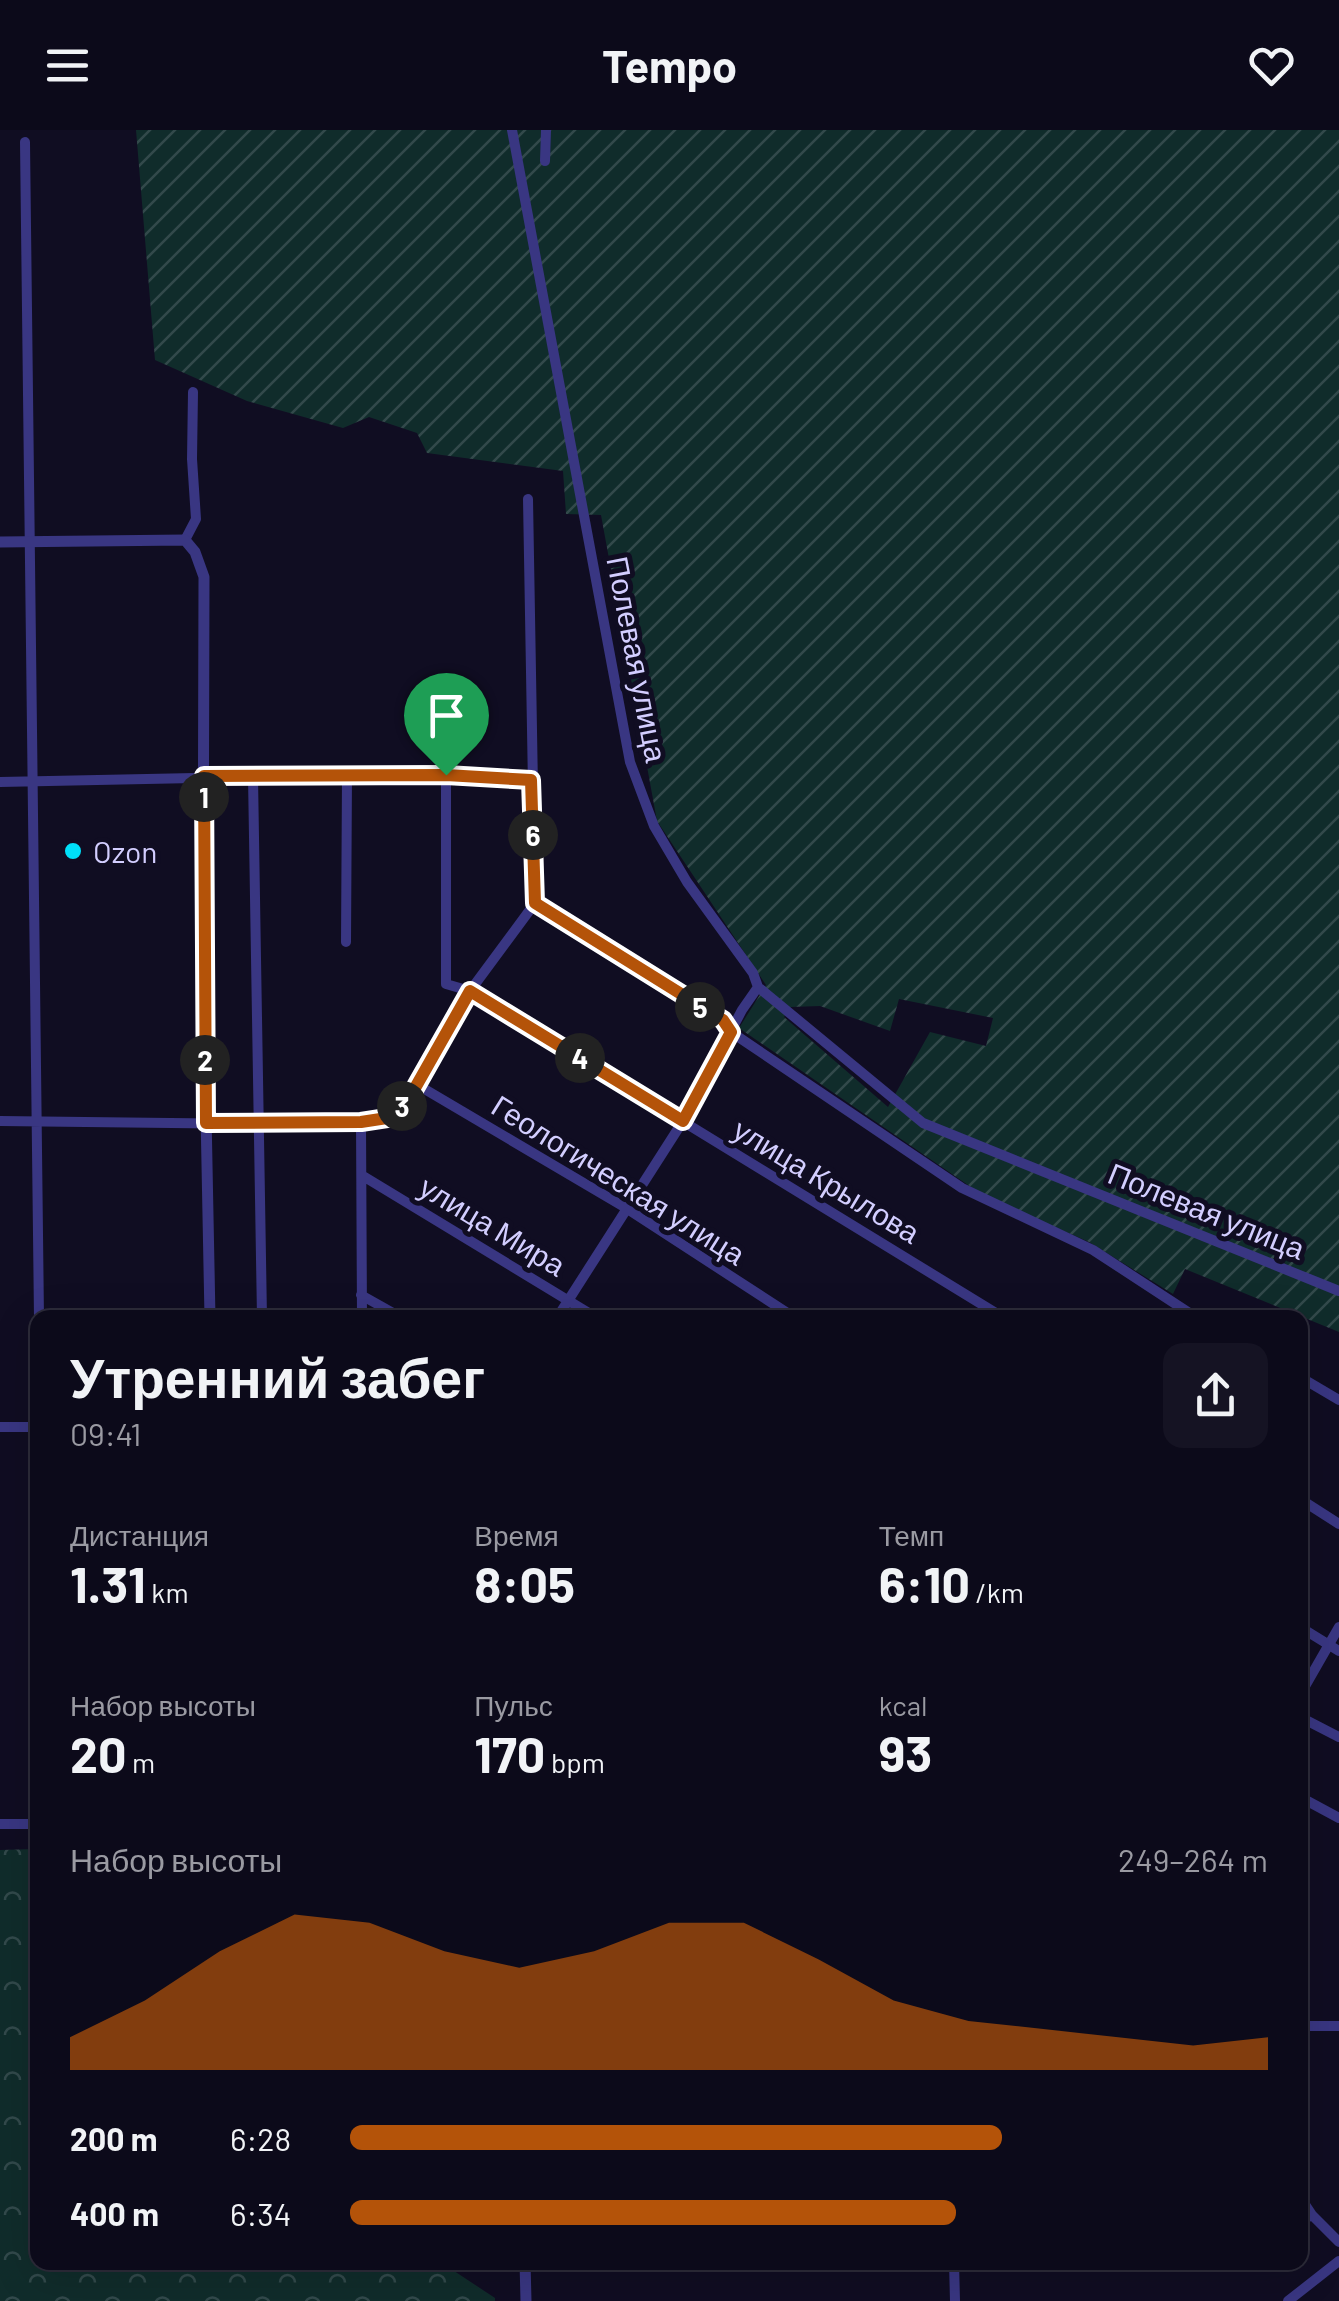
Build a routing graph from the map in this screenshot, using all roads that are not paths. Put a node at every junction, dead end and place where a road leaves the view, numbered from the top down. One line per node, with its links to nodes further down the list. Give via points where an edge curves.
1 (512, 130): 19 (street, Полевая улица, via 630,762 654,826)
2 (546, 130): 4 (street)
3 (25, 142): 9 (street)
4 (545, 160)
5 (194, 392): 7 (street, via 196,519)
6 (528, 499): 15 (street)
7 (185, 540): 9 (street); 12 (street, via 204,576)
8 (0, 542): 9 (street)
9 (27, 542): 14 (street)
10 (347, 774): 11 (street); 13 (street); 18 (street)
11 (446, 775): 15 (street); 20 (street, via 446,984)
12 (204, 776): 13 (street); 14 (street); 27 (street)
13 (253, 777): 28 (street)
14 (34, 780): 16 (street); 23 (street)
15 (531, 780): 17 (street)
16 (0, 782)
17 (535, 903): 20 (street); 21 (street, via 723,1020)
18 (346, 942)
19 (758, 987): 21 (street); 31 (street, Полевая улица, via 924,1123)
20 (470, 991): 22 (street); 25 (street, улица Крылова)
21 (731, 1032): 25 (street); 43 (street, via 962,1188 1093,1250)
22 (416, 1084): 26 (street, via 406,1104 387,1118); 30 (street, Геологическая улица)
23 (36, 1120): 24 (street); 27 (street); 34 (street)
24 (0, 1121)
25 (683, 1121): 30 (street); 42 (street, улица Крылова)
26 (361, 1122): 28 (street); 29 (street)
27 (206, 1123): 28 (street); 35 (street)
28 (258, 1124): 36 (street)
29 (363, 1176): 32 (street); 33 (street, улица Мира)
30 (626, 1208): 33 (street); 41 (street, Геологическая улица)
31 (1339, 1291)
32 (362, 1295): 37 (street); 38 (street)
33 (568, 1299): 39 (street); 40 (street, улица Мира)
34 (38, 1310)
35 (210, 1310)
36 (262, 1310)
37 (362, 1310)
38 (388, 1310)
39 (562, 1310)
40 (584, 1310)
41 (783, 1310)
42 (991, 1310)
43 (1184, 1310)
44 (1308, 1382): 45 (street)
45 (1339, 1400)
46 (0, 1427): 47 (street)
47 (30, 1427)
48 (1308, 1505): 49 (street)
49 (1339, 1524)
50 (1339, 1627): 52 (street)
51 (1308, 1632): 52 (street)
52 (1334, 1647): 53 (street)
53 (1308, 1684)
54 (1308, 1722): 55 (street)
55 (1339, 1737)
56 (1308, 1801): 57 (street)
57 (1339, 1818)
58 (0, 1824): 59 (street)
59 (30, 1824)
60 (1308, 2026): 61 (street)
61 (1339, 2026)
62 (1308, 2209): 63 (street)
63 (1312, 2215): 64 (street); 65 (street)
64 (1308, 2217)
65 (1339, 2242)
66 (1339, 2262): 71 (street)
67 (525, 2270): 69 (street)
68 (954, 2270): 70 (street)
69 (526, 2301)
70 (955, 2301)
71 (1288, 2301)

